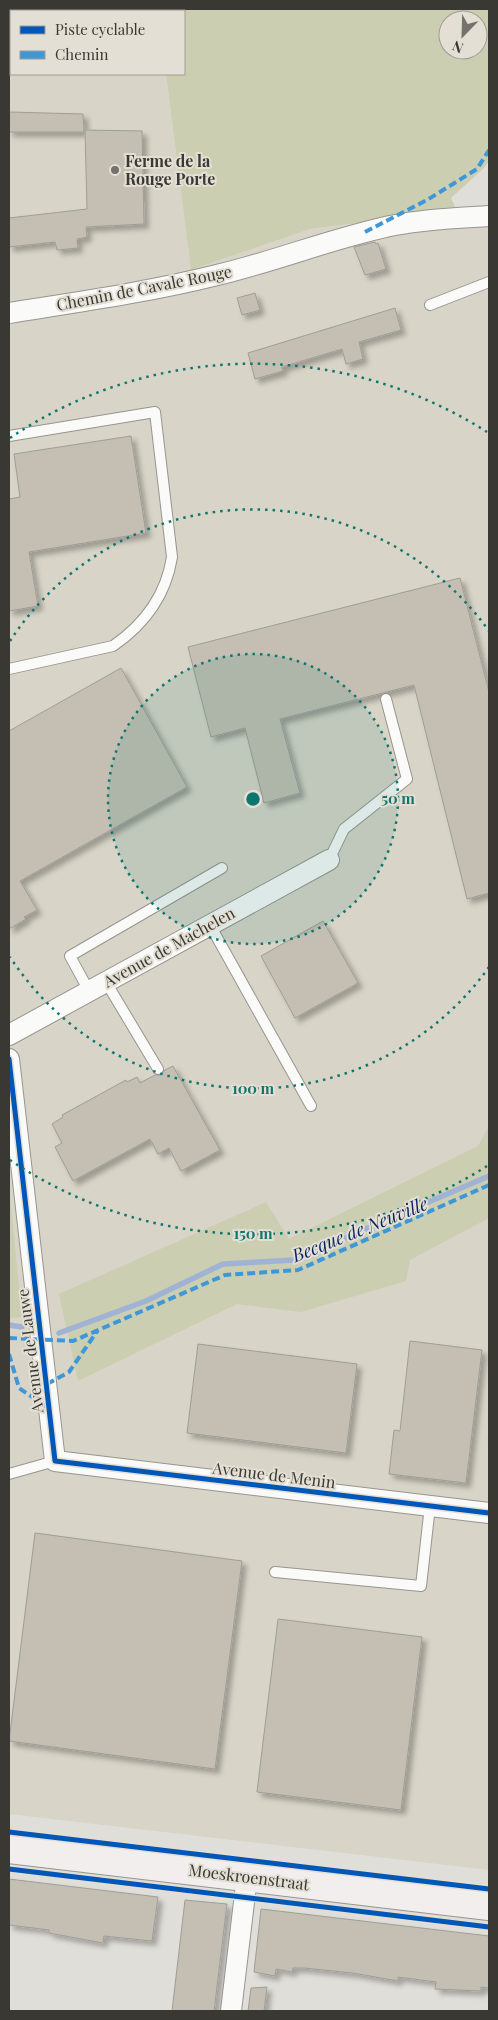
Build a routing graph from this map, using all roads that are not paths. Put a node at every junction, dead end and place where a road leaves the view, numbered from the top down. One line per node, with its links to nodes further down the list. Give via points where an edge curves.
1 (489, 216): 4 (street, Chemin de Cavale Rouge, via 422,221 365,232 218,275)
2 (489, 282): 3 (lane)
3 (430, 304)
4 (9, 314)
5 (9, 436): 6 (lane, via 155,412 172,557 161,595 149,614 113,646)
6 (9, 669)
7 (386, 699): 8 (lane, via 407,779 344,829)
8 (329, 860): 10 (street, Avenue de Machelen)
9 (222, 868): 11 (lane, via 70,956)
10 (210, 925): 11 (street, Avenue de Machelen); 15 (lane)
11 (98, 986): 12 (street, Avenue de Machelen); 14 (lane)
12 (9, 1035)
13 (9, 1059): 16 (street, Avenue de Lauwe)
14 (158, 1069)
15 (311, 1106)
16 (55, 1461): 17 (lane); 18 (street, Avenue de Menin)
17 (9, 1474)
18 (430, 1506): 19 (street, Avenue de Menin); 20 (lane, via 421,1586)
19 (489, 1513)
20 (275, 1572)
21 (9, 1849): 22 (main road, Moeskroenstraat)
22 (247, 1877): 23 (main road, Moeskroenstraat); 24 (street)
23 (489, 1906)
24 (231, 2011)

